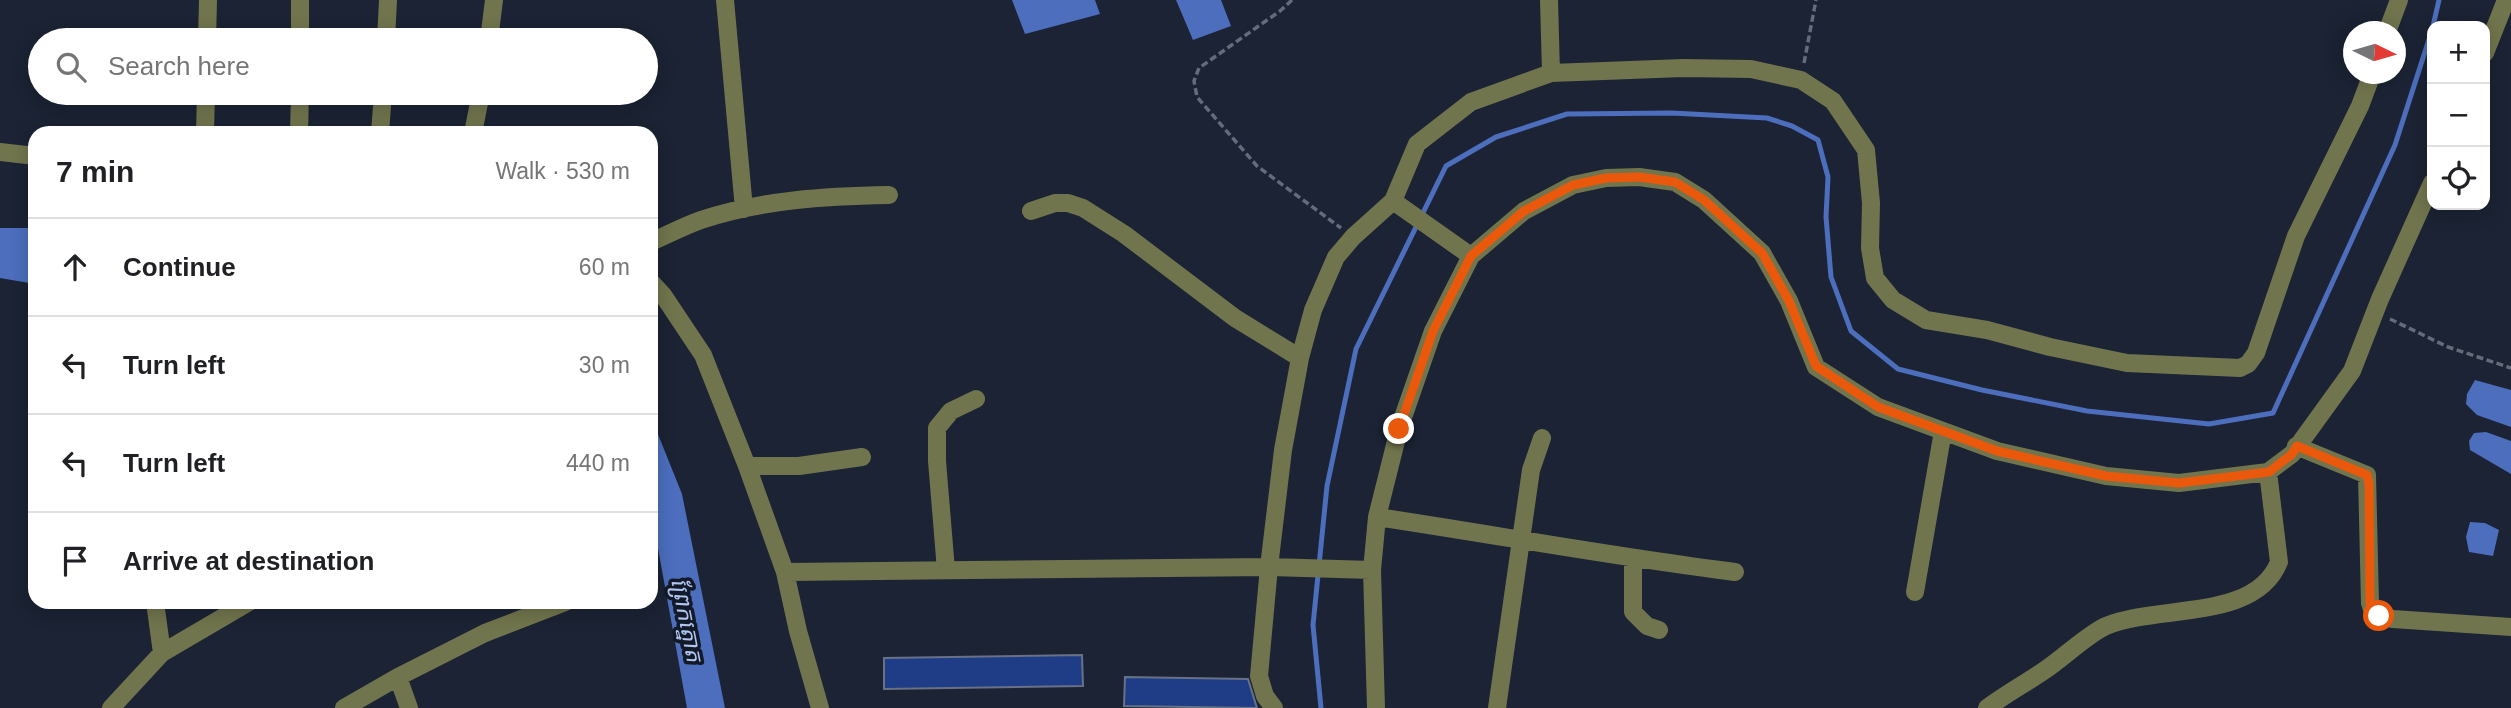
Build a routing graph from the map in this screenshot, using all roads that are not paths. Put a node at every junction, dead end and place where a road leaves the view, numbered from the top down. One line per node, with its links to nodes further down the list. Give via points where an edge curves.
1 (208, 0): 10 (street)
2 (300, 0): 11 (street)
3 (388, 0): 12 (street)
4 (494, 0): 13 (street)
5 (724, 0): 30 (street)
6 (1549, 0): 15 (street)
7 (2399, 0): 9 (street)
8 (2506, 0): 14 (street)
9 (2391, 21)
10 (207, 28)
11 (300, 28)
12 (387, 28)
13 (490, 28)
14 (2490, 40)
15 (1551, 73): 16 (street, via 1751,69 1801,80 1833,101 1866,150 1875,278 1893,300 1926,320 2127,363 2240,368 2256,353 2296,236); 29 (street, via 1471,102 1418,145)
16 (2368, 84)
17 (206, 105): 21 (street)
18 (300, 105): 22 (street)
19 (382, 105): 23 (street)
20 (479, 105): 24 (street)
21 (205, 126)
22 (299, 126)
23 (381, 126)
24 (474, 126)
25 (0, 152): 26 (street)
26 (28, 155)
27 (2427, 194): 39 (street, via 2352,371)
28 (889, 195): 30 (street, via 834,196)
29 (1393, 201): 33 (street); 35 (street, via 1336,257 1313,310)
30 (744, 209): 32 (street, via 701,220)
31 (1031, 211): 35 (street, via 1068,202 1083,208 1235,318)
32 (658, 239)
33 (1471, 256): 37 (street, via 1524,211 1573,185 1639,177 1675,182 1704,200 1762,253 1789,301 1816,366 1878,407); 43 (street, via 1433,331 1399,429)
34 (658, 290): 41 (street, via 703,355)
35 (1300, 358): 46 (street)
36 (976, 399): 47 (street, via 951,411 937,428)
37 (1943, 431): 42 (street, via 1997,451 2106,476 2179,483); 51 (street)
38 (1542, 438): 44 (street, via 1531,470)
39 (2297, 446): 42 (street); 55 (street, via 2367,475 2372,611 2393,619)
40 (862, 457): 41 (street, via 799,467)
41 (747, 466): 49 (street)
42 (2269, 472): 66 (street, via 2279,562 2264,586 2237,601 2105,626)
43 (1377, 517): 44 (street); 48 (street)
44 (1521, 538): 45 (street); 65 (street)
45 (1633, 558): 50 (street); 56 (street, via 1633,611 1647,626)
46 (1269, 567): 47 (street); 48 (street); 63 (street, via 1259,676)
47 (946, 570): 49 (street)
48 (1373, 570): 64 (street)
49 (785, 572): 62 (street)
50 (1735, 572)
51 (1915, 592)
52 (156, 609): 57 (street)
53 (237, 609): 57 (street)
54 (547, 609): 58 (street, via 485,633)
55 (2511, 627)
56 (1659, 630)
57 (162, 653): 59 (street)
58 (398, 677): 60 (street); 61 (street)
59 (111, 708)
60 (344, 708)
61 (409, 708)
62 (820, 708)
63 (1273, 708)
64 (1376, 708)
65 (1497, 708)
66 (1987, 708)

